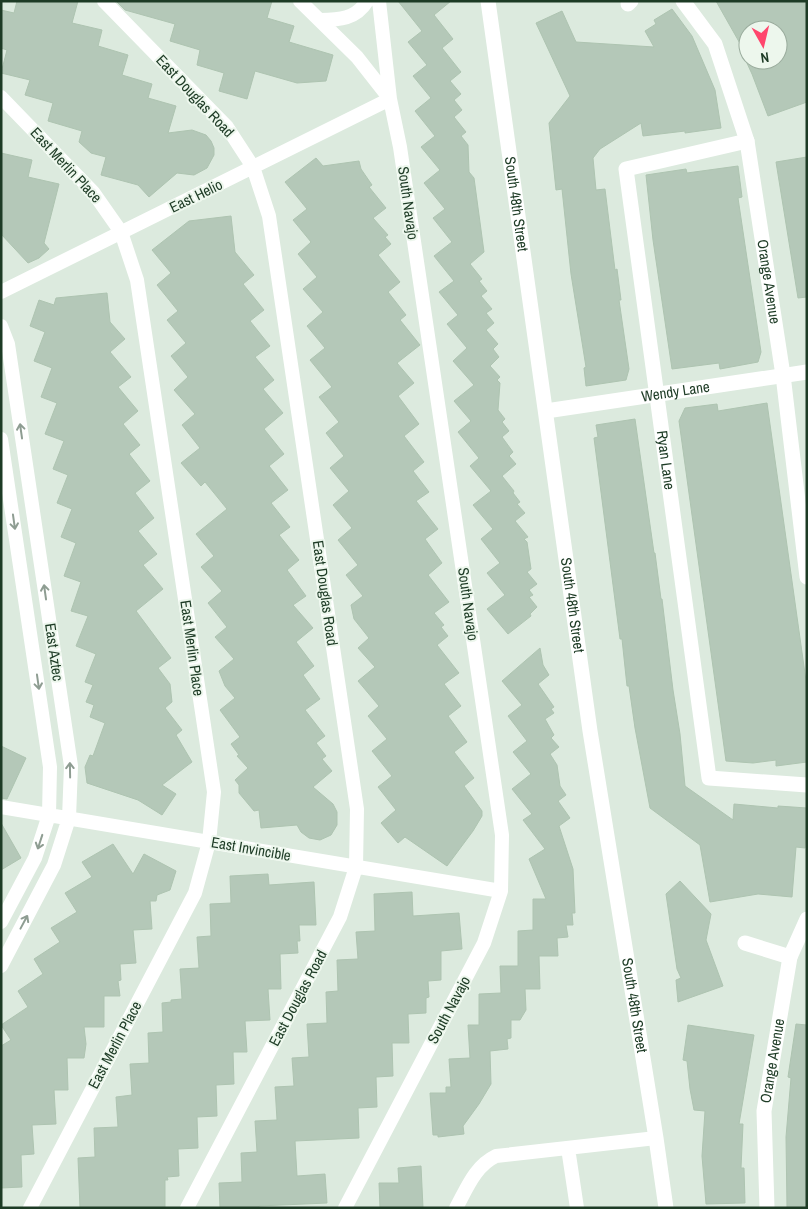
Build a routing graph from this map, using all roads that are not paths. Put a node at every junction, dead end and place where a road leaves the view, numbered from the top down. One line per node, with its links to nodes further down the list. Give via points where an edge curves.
1 (104, 1): 11 (lane, East Douglas Road, via 227,127)
2 (300, 1): 7 (lane, South Navajo)
3 (367, 1): 7 (lane, via 356,13 340,20)
4 (379, 1): 9 (lane)
5 (488, 1): 18 (street, South 48th Street)
6 (683, 1): 10 (street, Orange Avenue, via 715,44)
7 (320, 20): 9 (lane, South Navajo, via 357,57)
8 (1, 97): 12 (lane, East Merlin Place, via 94,192)
9 (390, 99): 11 (lane, East Helio); 27 (lane, South Navajo, via 400,147 501,825)
10 (748, 141): 16 (street, Orange Avenue); 17 (street, Ryan Lane, via 626,169)
11 (253, 167): 12 (lane, East Helio); 26 (lane, East Douglas Road, via 269,216 357,809)
12 (122, 232): 13 (lane, East Helio); 25 (lane, East Merlin Place, via 138,280 214,792)
13 (1, 292)
14 (1, 326): 24 (lane, East Aztec, one-way to 14, via 71,766 8,344)
15 (807, 372): 16 (street, Wendy Lane)
16 (783, 375): 17 (street, Wendy Lane); 20 (street, Orange Avenue)
17 (656, 394): 18 (street, Wendy Lane); 21 (street, Ryan Lane, via 709,778)
18 (546, 411): 33 (street, South 48th Street, via 590,731)
19 (1, 439): 23 (lane, East Aztec, one-way to 23, via 50,767)
20 (807, 577)
21 (807, 786)
22 (1, 807): 23 (lane, East Invincible)
23 (49, 815): 24 (lane, East Invincible); 29 (lane, East Aztec, one-way to 29, via 35,858)
24 (69, 818): 25 (lane, East Invincible); 32 (lane, East Aztec, one-way to 24, via 54,866)
25 (210, 842): 26 (lane, East Invincible); 35 (lane, East Merlin Place, via 195,893)
26 (356, 867): 27 (lane, East Invincible); 36 (lane, East Douglas Road, via 340,917)
27 (501, 891): 37 (lane, South Navajo, via 484,943)
28 (807, 919): 31 (street, Orange Avenue)
29 (1, 922)
30 (745, 943): 31 (street)
31 (790, 957): 41 (street, Orange Avenue, via 764,1110)
32 (1, 966)
33 (656, 1138): 34 (lane); 40 (street, South 48th Street)
34 (568, 1148): 38 (lane, via 496,1156 487,1160 472,1177); 39 (lane)
35 (30, 1208)
36 (187, 1208)
37 (345, 1208)
38 (456, 1208)
39 (576, 1208)
40 (666, 1208)
41 (767, 1208)

